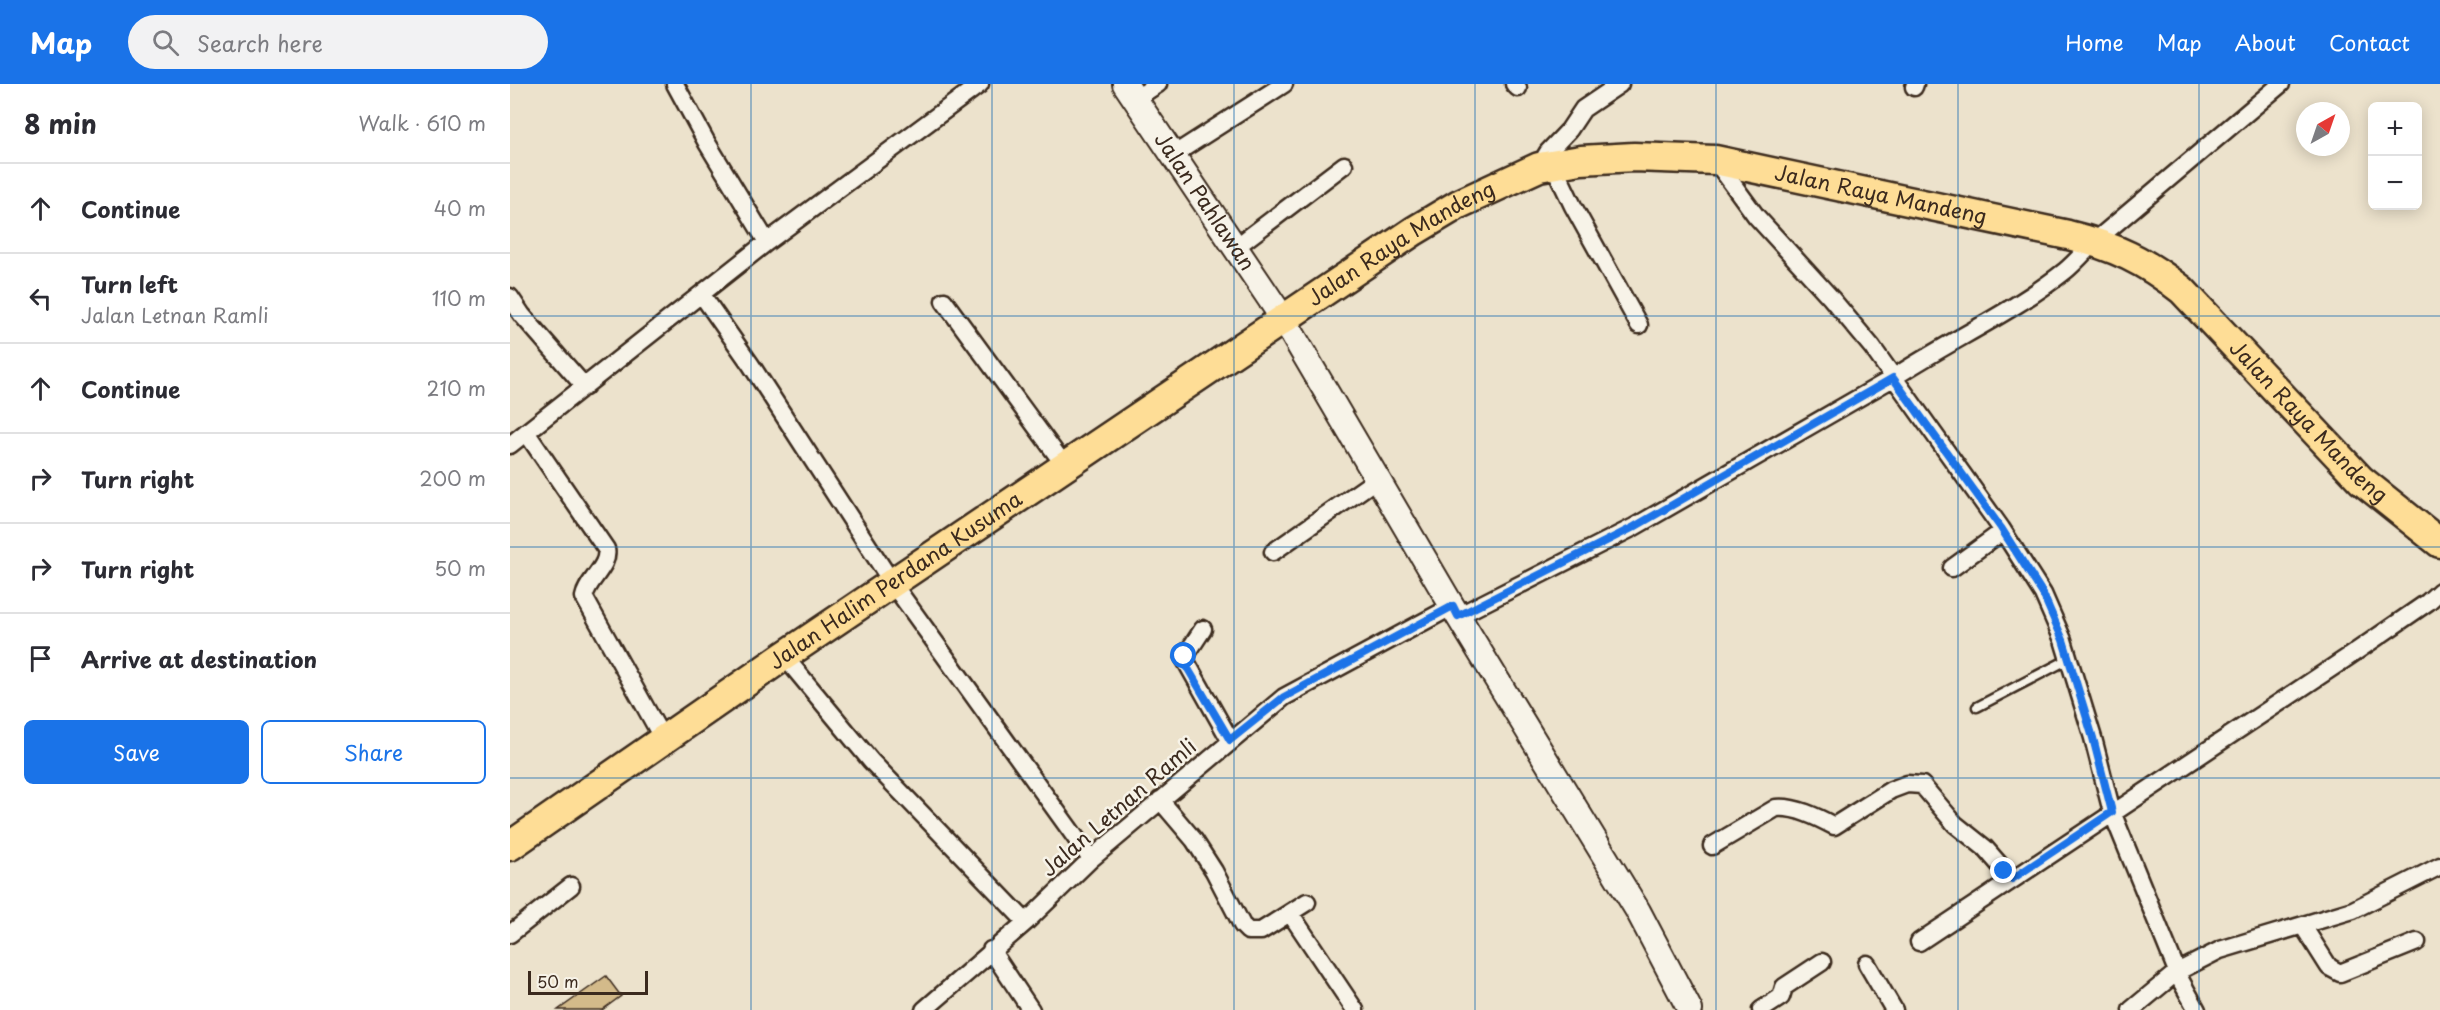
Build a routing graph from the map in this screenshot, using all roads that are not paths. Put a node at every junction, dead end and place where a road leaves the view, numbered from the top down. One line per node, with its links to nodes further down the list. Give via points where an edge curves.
1 (675, 84): 13 (street)
2 (980, 84): 13 (street)
3 (1158, 84): 7 (street)
4 (1284, 84): 8 (street)
5 (1620, 84): 11 (street, via 1583,109 1548,152)
6 (2281, 84): 12 (street, Jalan Letnan Ramli)
7 (1130, 92): 8 (main road, Jalan Pahlawan)
8 (1173, 155): 14 (main road, Jalan Pahlawan)
9 (1715, 160): 11 (highway, Jalan Raya Mandeng, via 1634,157); 12 (highway, Jalan Raya Mandeng); 20 (street, via 1756,216 1845,315)
10 (1344, 165): 14 (street)
11 (1546, 166): 18 (highway, Jalan Raya Mandeng, via 1459,204); 19 (street)
12 (2095, 241): 20 (street, Jalan Letnan Ramli, via 2033,295); 26 (highway, Jalan Raya Mandeng, via 2154,268 2182,290 2361,480)
13 (767, 242): 15 (street)
14 (1236, 247): 18 (main road, Jalan Pahlawan)
15 (702, 295): 21 (street); 32 (street)
16 (510, 297): 21 (street)
17 (944, 301): 24 (street)
18 (1284, 320): 24 (highway, Jalan Halim Perdana Kusuma); 25 (main road, Jalan Pahlawan)
19 (1640, 325)
20 (1893, 378): 28 (street); 34 (street, Jalan Letnan Ramli, via 1634,527)
21 (585, 387): 22 (street)
22 (526, 432): 23 (street); 39 (street, via 606,549 606,561 584,597)
23 (510, 445)
24 (1065, 466): 32 (highway, Jalan Halim Perdana Kusuma)
25 (1377, 479): 30 (street); 34 (main road, Jalan Pahlawan)
26 (2410, 517): 27 (highway); 29 (highway)
27 (2440, 528)
28 (2003, 531): 31 (street); 37 (street, via 2043,594)
29 (2440, 543)
30 (1274, 552)
31 (1952, 568)
32 (893, 584): 36 (highway, Jalan Halim Perdana Kusuma); 45 (street)
33 (2440, 591): 42 (street, via 2348,657)
34 (1455, 611): 40 (street, Jalan Letnan Ramli, via 1284,697); 63 (main road, Jalan Pahlawan, via 1638,911)
35 (1203, 630): 40 (street, via 1184,658)
36 (784, 656): 39 (highway, Jalan Halim Perdana Kusuma); 51 (street, via 872,761)
37 (2069, 659): 38 (lane); 42 (street)
38 (1977, 707)
39 (663, 739): 43 (highway, Jalan Halim Perdana Kusuma)
40 (1230, 740): 41 (street, Jalan Letnan Ramli)
41 (1160, 800): 45 (street, Jalan Letnan Ramli); 50 (street, via 1194,840 1248,931 1261,932)
42 (2112, 812): 47 (street); 59 (street)
43 (510, 846)
44 (1712, 846): 47 (street, via 1776,808 1814,815 1834,826 1891,790 1907,784 1922,785 1955,824 1985,848)
45 (1091, 859): 51 (street, Jalan Letnan Ramli)
46 (2440, 866): 52 (street, via 2353,910)
47 (2012, 879): 54 (street)
48 (571, 886): 53 (street)
49 (1307, 902): 50 (street)
50 (1290, 913): 62 (street)
51 (1026, 922): 56 (street, Jalan Letnan Ramli)
52 (2303, 926): 55 (street, via 2329,967 2340,973); 59 (street, via 2220,950)
53 (510, 934)
54 (1919, 942)
55 (2417, 942)
56 (991, 950): 60 (street, Jalan Letnan Ramli); 61 (street)
57 (1822, 962): 64 (street, via 1784,987 1781,997)
58 (1867, 964): 65 (street)
59 (2177, 972): 66 (street); 67 (street)
60 (924, 1010)
61 (1031, 1010)
62 (1355, 1010)
63 (1690, 1010)
64 (1761, 1010)
65 (1894, 1010)
66 (2131, 1010)
67 (2197, 1010)

